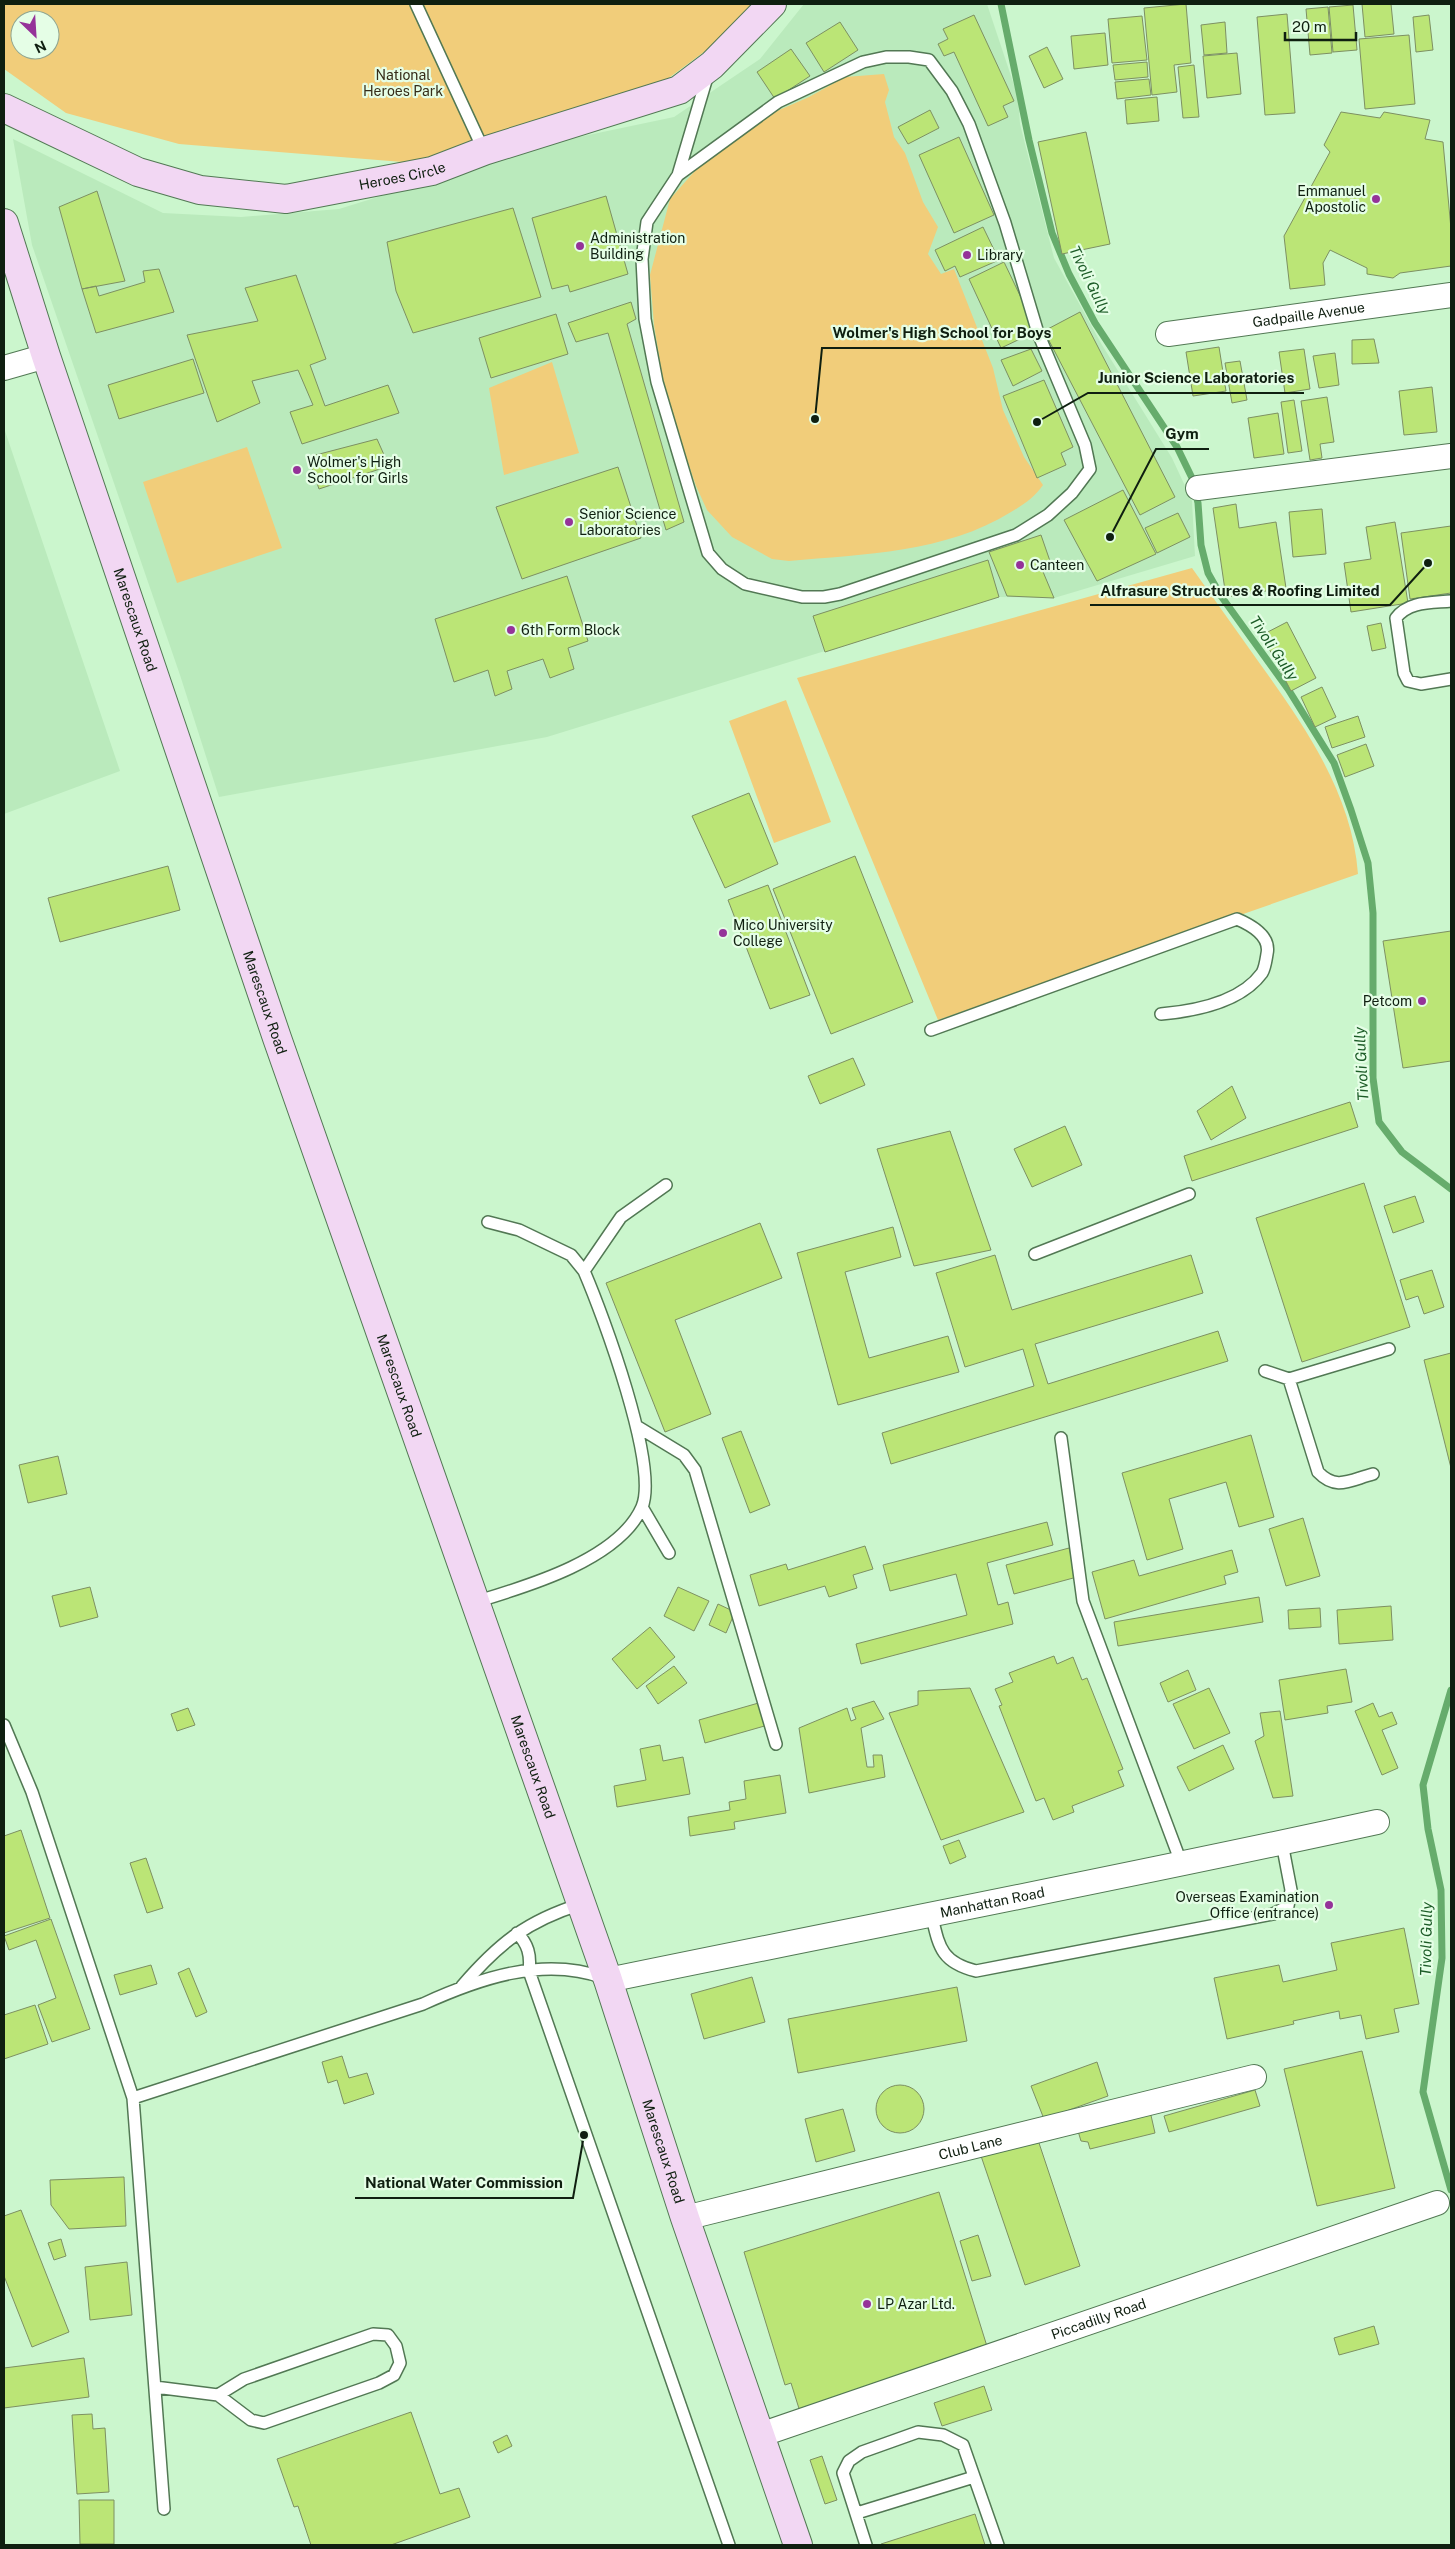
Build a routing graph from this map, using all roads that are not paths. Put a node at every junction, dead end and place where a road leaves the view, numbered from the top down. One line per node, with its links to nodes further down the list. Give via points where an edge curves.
1 (416, 4): 5 (lane)
2 (772, 4): 3 (main road, Heroes Circle)
3 (712, 65): 5 (main road, Heroes Circle, via 679,90); 6 (lane)
4 (4, 108): 5 (main road, Heroes Circle, via 138,172 200,190 286,199 432,171)
5 (484, 151)
6 (678, 175): 6 (lane, via 647,222 642,259 645,319 657,382 681,468 708,553 722,569 745,584 802,597 824,597 1016,535 1048,515 1072,493 1090,469 1085,445 1038,333 1005,223 969,124 952,90 929,60 909,56 863,62 778,102)
7 (4, 223): 10 (main road, Marescaux Road)
8 (1451, 294): 9 (street, Gadpaille Avenue)
9 (1168, 334)
10 (46, 356): 11 (street); 31 (main road, Marescaux Road, via 280,1047)
11 (4, 368)
12 (1451, 456): 13 (street)
13 (1198, 488)
14 (1451, 601): 15 (lane, via 1410,607 1396,618 1408,681 1422,684)
15 (1451, 679)
16 (1161, 1014): 17 (lane, via 1185,1012 1213,1004 1246,988 1263,972 1268,951 1263,937 1253,926 1237,919)
17 (931, 1030)
18 (666, 1185): 22 (lane, via 621,1217)
19 (1189, 1194): 21 (lane)
20 (488, 1222): 22 (lane, via 519,1230 571,1255)
21 (1035, 1254)
22 (584, 1271): 26 (lane)
23 (1389, 1349): 25 (lane)
24 (1265, 1371): 25 (lane)
25 (1289, 1379): 28 (lane, via 1318,1472 1336,1484)
26 (638, 1427): 29 (lane, via 646,1475); 33 (lane, via 684,1455 695,1470)
27 (1062, 1438): 38 (lane, via 1083,1601)
28 (1373, 1474)
29 (642, 1507): 30 (lane); 31 (lane, via 611,1544 592,1557 531,1586)
30 (669, 1553)
31 (475, 1602): 39 (main road, Marescaux Road)
32 (4, 1725): 35 (lane)
33 (776, 1744)
34 (4, 1753): 35 (lane)
35 (17, 1757): 46 (lane, via 32,1792)
36 (1377, 1822): 37 (street, Manhattan Road)
37 (1282, 1843): 38 (street, Manhattan Road); 40 (lane, via 1291,1890 1288,1906 1263,1916 976,1971 948,1959 940,1947)
38 (1182, 1865): 40 (street, Manhattan Road)
39 (581, 1904): 41 (lane, via 550,1914); 43 (main road, Marescaux Road)
40 (931, 1913): 43 (street, Manhattan Road)
41 (517, 1933): 42 (lane, via 529,1950); 44 (lane, via 493,1952)
42 (529, 1971): 43 (lane, via 562,1968); 44 (lane, via 508,1973); 55 (lane)
43 (608, 1980): 48 (main road, Marescaux Road)
44 (462, 1986): 46 (lane, via 424,2004)
45 (1254, 2077): 48 (street, Club Lane)
46 (133, 2098): 49 (lane)
47 (1437, 2203): 51 (street, Piccadilly Road)
48 (685, 2218): 51 (main road, Marescaux Road)
49 (155, 2387): 50 (lane); 53 (lane)
50 (218, 2395): 50 (lane, via 251,2420 264,2423 379,2383 394,2375 400,2363 396,2346 388,2335 373,2334 244,2379)
51 (760, 2435): 56 (main road, Marescaux Road)
52 (974, 2477): 54 (lane); 54 (lane, via 963,2445 943,2435 918,2432 862,2452 849,2461 843,2473); 58 (lane)
53 (164, 2509)
54 (857, 2513): 57 (lane)
55 (729, 2545)
56 (798, 2545)
57 (866, 2545)
58 (998, 2545)

